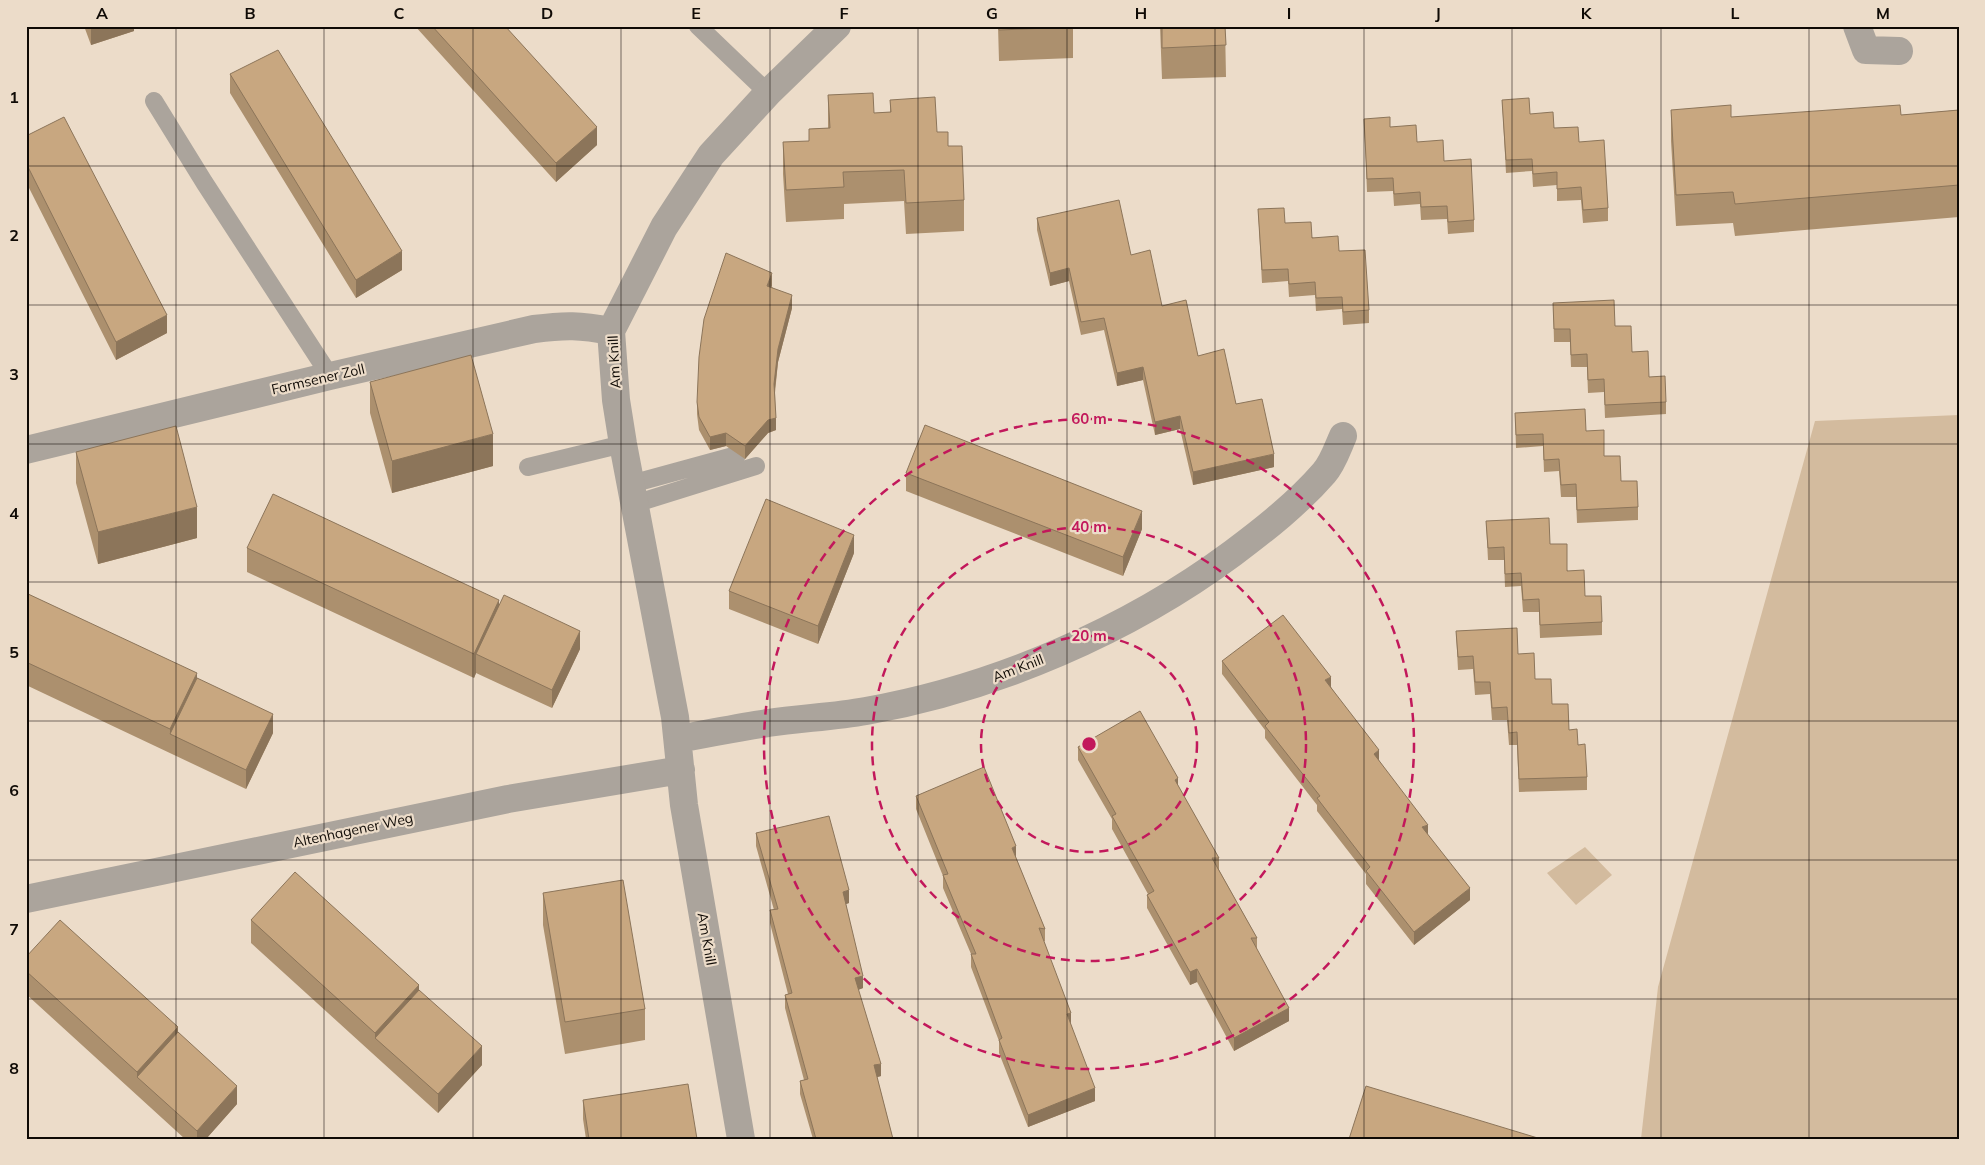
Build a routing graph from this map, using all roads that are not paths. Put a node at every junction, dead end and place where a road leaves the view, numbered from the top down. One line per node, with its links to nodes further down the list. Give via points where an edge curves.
1 (698, 26): 5 (lane)
2 (1857, 26): 4 (street, via 1866,50)
3 (834, 27): 5 (street, Am Knill)
4 (1899, 50)
5 (768, 93): 7 (street, Am Knill, via 711,155 664,227)
6 (154, 101): 8 (lane)
7 (611, 331): 8 (street, Farmsener Zoll, via 563,325 534,329); 10 (street, Am Knill)
8 (330, 376): 11 (street, Farmsener Zoll)
9 (1343, 436): 16 (street, Am Knill, via 1326,472 1270,525 1150,608 1056,653 960,688 866,712 766,723)
10 (623, 444): 14 (lane); 15 (street, Am Knill)
11 (26, 450)
12 (738, 455): 15 (lane)
13 (756, 466): 15 (lane)
14 (528, 468)
15 (633, 494): 16 (street, Am Knill)
16 (678, 740): 17 (street, Am Knill)
17 (681, 770): 18 (street, Altenhagener Weg, via 508,798); 19 (street, Am Knill, via 684,805)
18 (26, 899)
19 (741, 1139)

